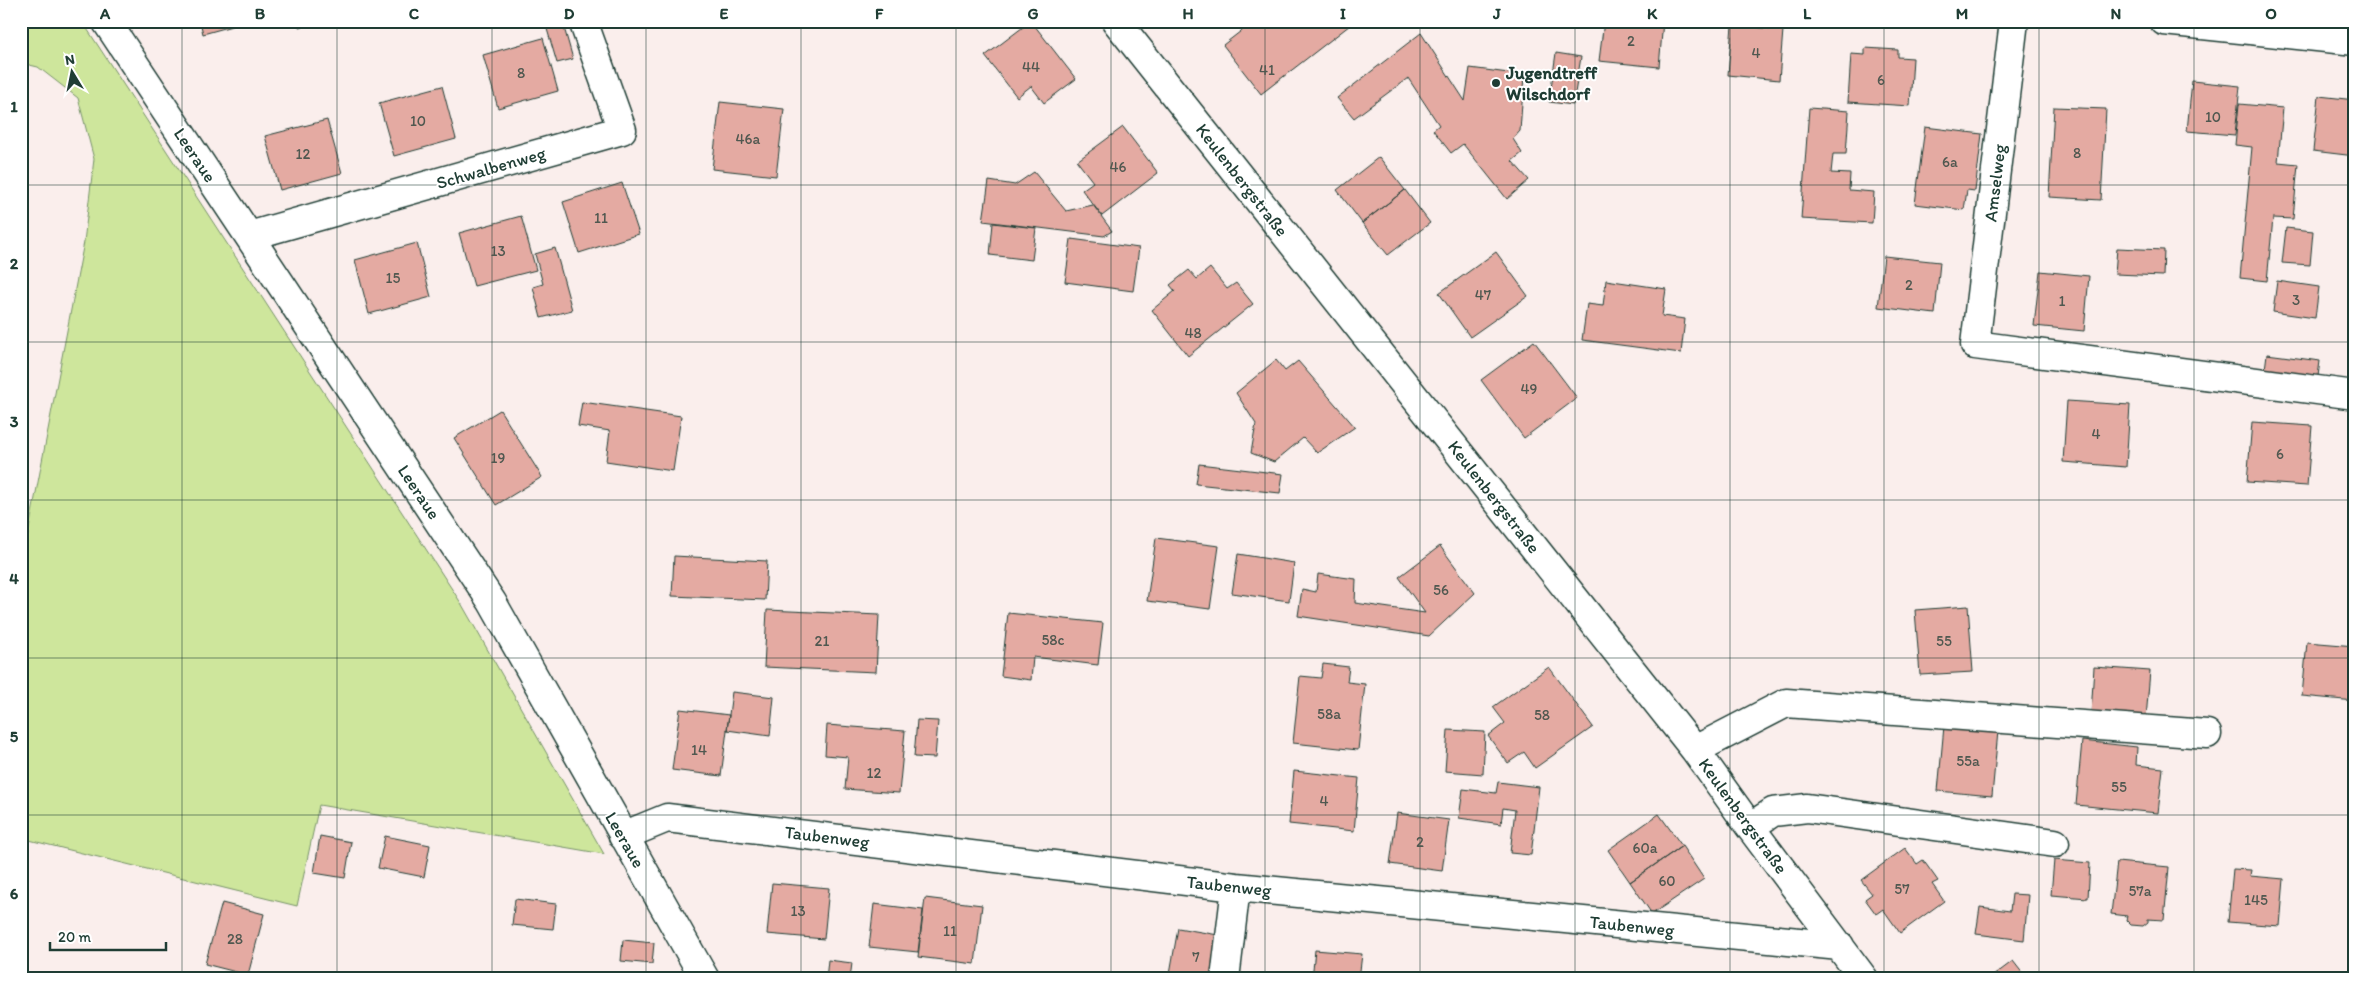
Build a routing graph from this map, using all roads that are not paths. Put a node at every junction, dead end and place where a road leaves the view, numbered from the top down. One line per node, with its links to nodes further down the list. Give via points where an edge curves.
1 (106, 21): 7 (street, Leeraue)
2 (583, 21): 7 (street, Schwalbenweg, via 622,130)
3 (1116, 21): 10 (street, Keulenbergstraße)
4 (2014, 21): 8 (street, Amselweg, via 1975,345)
5 (2164, 21): 6 (street)
6 (2340, 34)
7 (249, 236): 12 (street, Leeraue, via 492,602)
8 (2355, 396)
9 (2207, 734): 10 (street, via 1786,703)
10 (1695, 750): 11 (street, Keulenbergstraße)
11 (1750, 827): 13 (street, via 1773,812 1807,808); 15 (street, Keulenbergstraße)
12 (623, 836): 14 (street, Taubenweg, via 667,818); 16 (street, Leeraue)
13 (2055, 843)
14 (1236, 887): 15 (street, Taubenweg); 17 (street)
15 (1840, 946): 18 (street, Keulenbergstraße)
16 (705, 979)
17 (1225, 979)
18 (1864, 979)

